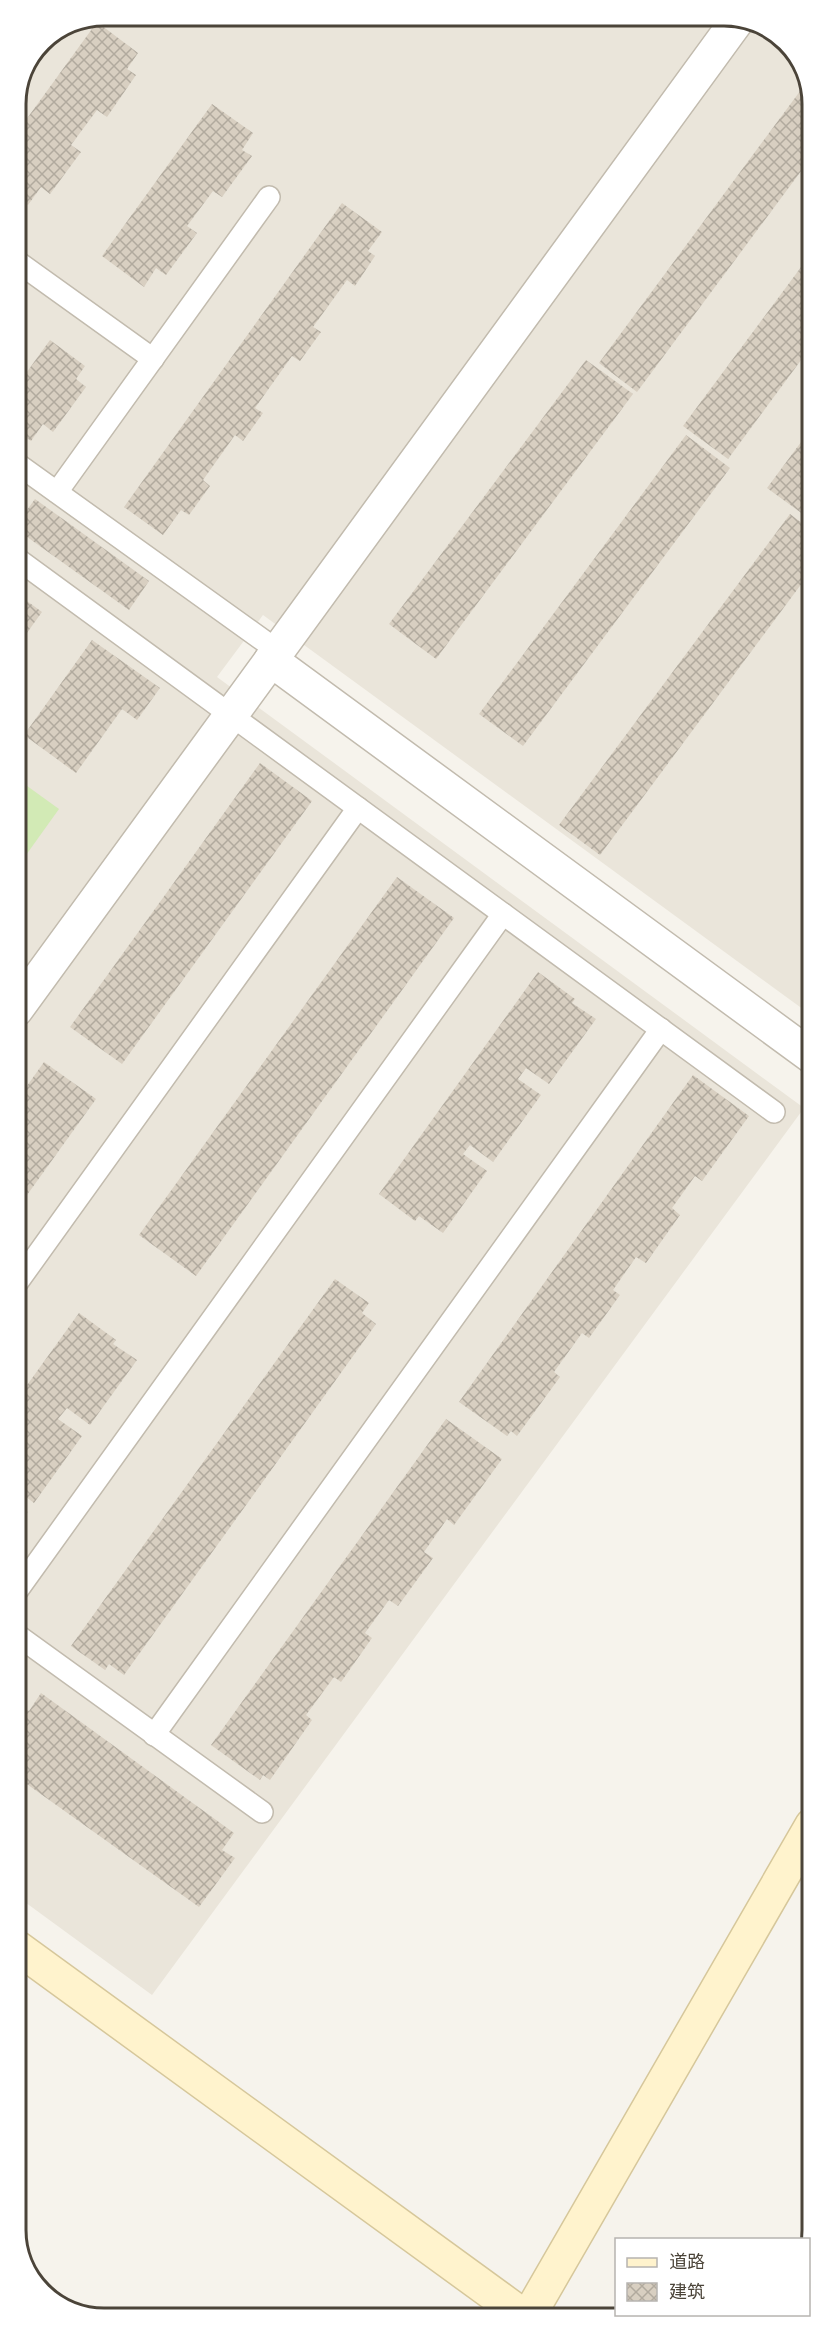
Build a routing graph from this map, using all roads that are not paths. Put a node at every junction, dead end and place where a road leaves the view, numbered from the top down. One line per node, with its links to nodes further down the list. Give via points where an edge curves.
1 (733, 26): 8 (street)
2 (269, 197): 4 (lane)
3 (26, 268): 4 (lane)
4 (153, 359): 6 (lane)
5 (26, 470): 6 (lane)
6 (57, 492): 8 (lane)
7 (26, 565): 9 (lane)
8 (275, 656): 9 (street); 14 (street)
9 (231, 715): 10 (lane); 12 (street)
10 (358, 808): 11 (lane); 16 (lane)
11 (503, 914): 13 (lane); 17 (lane)
12 (26, 996)
13 (661, 1029): 15 (lane); 19 (lane)
14 (802, 1049)
15 (774, 1112)
16 (26, 1270)
17 (26, 1578)
18 (26, 1642): 19 (lane)
19 (154, 1735): 20 (lane)
20 (262, 1812)
21 (802, 1842): 24 (street)
22 (26, 1954): 23 (street)
23 (514, 2308)
24 (531, 2308)

